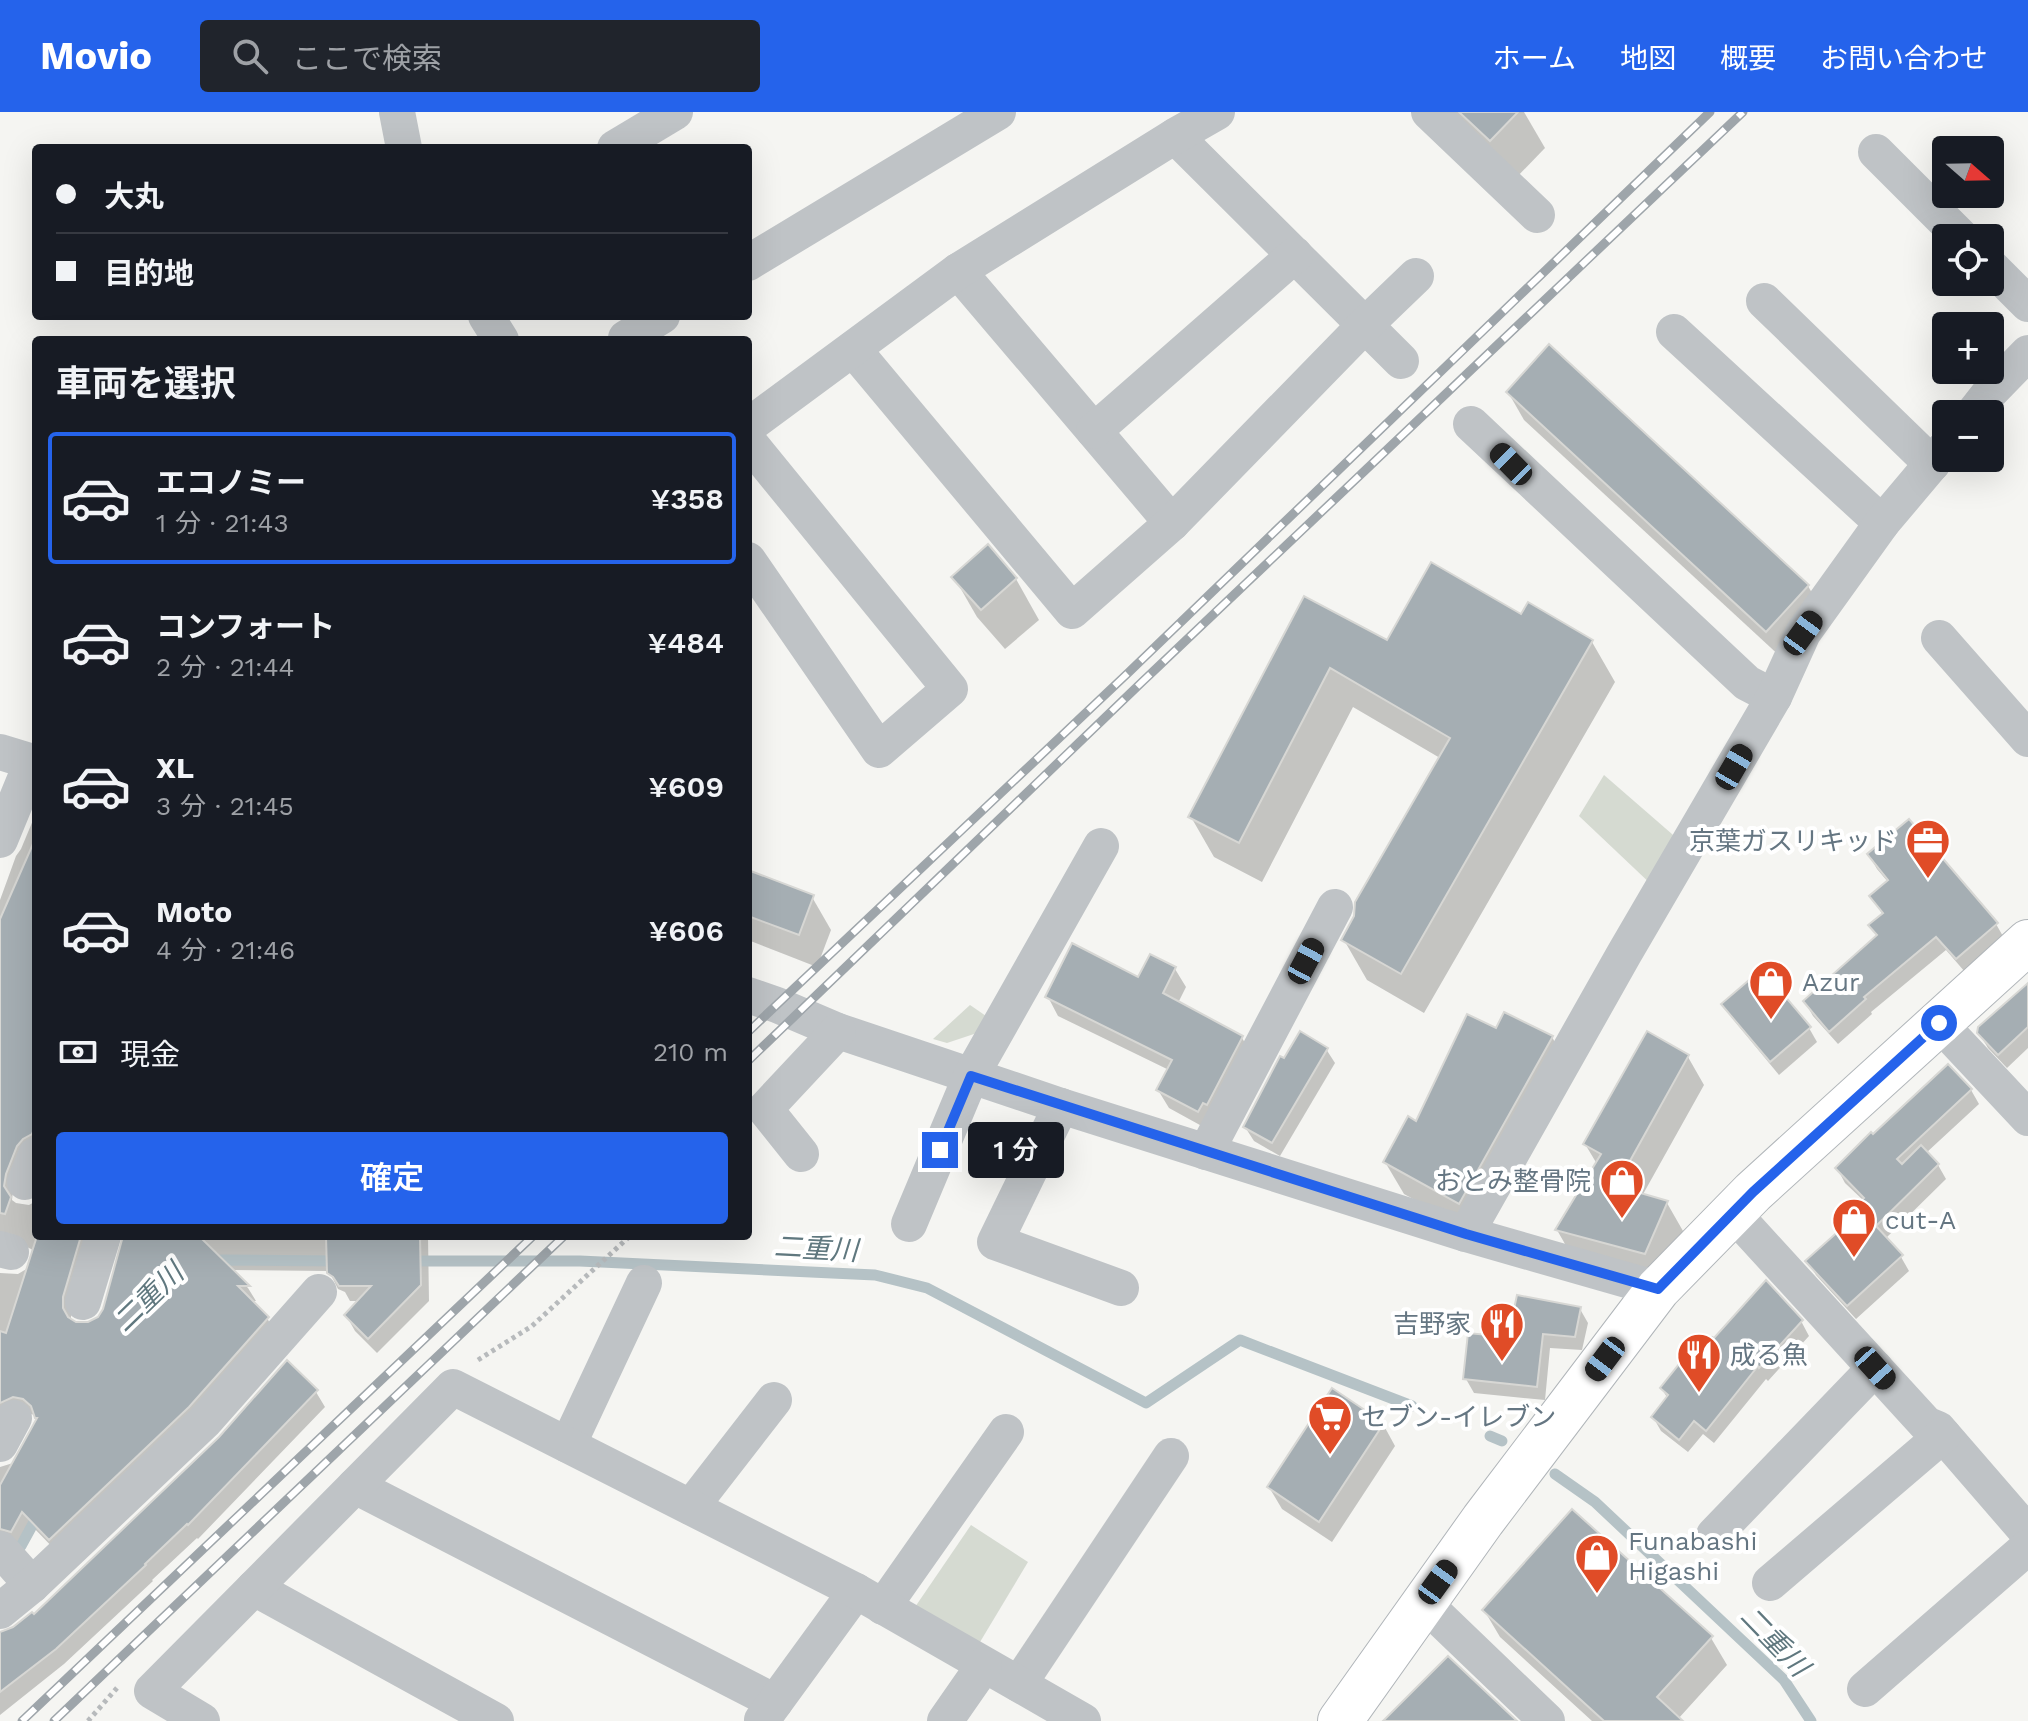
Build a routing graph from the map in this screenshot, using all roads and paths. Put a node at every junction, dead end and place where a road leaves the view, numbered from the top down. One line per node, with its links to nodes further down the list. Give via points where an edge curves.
1 (397, 112): 7 (street)
2 (675, 112): 8 (street)
3 (998, 112): 13 (street)
4 (1217, 112): 6 (street)
5 (1429, 112): 10 (street)
6 (1175, 136): 12 (street); 14 (street)
7 (403, 144)
8 (622, 144)
9 (1876, 152): 11 (street)
10 (1537, 215)
11 (1948, 224)
12 (1295, 255): 20 (street); 29 (street)
13 (752, 261)
14 (958, 271): 23 (street); 29 (street)
15 (1416, 276): 20 (street)
16 (2004, 280): 18 (street)
17 (1764, 301): 31 (street)
18 (2028, 304)
19 (655, 320): 22 (street)
20 (1365, 325): 25 (street); 33 (street)
21 (1674, 332): 34 (street)
22 (629, 336)
23 (853, 349): 27 (street); 33 (street, via 1072,611)
24 (2028, 353): 26 (street)
25 (1401, 361)
26 (1984, 400)
27 (752, 423)
28 (1471, 424): 37 (street, via 1747,683)
29 (1094, 431): 33 (street)
30 (752, 446): 35 (street, via 950,689 879,750)
31 (1932, 450)
32 (1932, 464): 34 (street)
33 (1172, 523)
34 (1882, 523): 37 (street, via 1803,633)
35 (752, 566)
36 (1939, 638): 38 (street)
37 (1774, 697): 54 (street)
38 (2028, 739)
39 (23, 759): 40 (street)
40 (0, 840)
41 (1101, 846): 47 (street)
42 (1335, 907): 50 (street)
43 (2023, 958): 45 (main road)
44 (752, 996): 46 (street)
45 (1939, 1023): 49 (street); 52 (main road)
46 (838, 1031): 47 (street); 51 (street, via 765,1109)
47 (971, 1076): 48 (street); 53 (street)
48 (1061, 1106): 50 (street); 59 (street, via 995,1242)
49 (2028, 1118)
50 (1206, 1152): 54 (street)
51 (801, 1154)
52 (1733, 1213): 58 (main road); 62 (street)
53 (909, 1224)
54 (1466, 1234): 58 (street)
55 (102, 1240): 61 (street)
56 (626, 1240): 63 (path, via 532,1326 466,1369)
57 (644, 1283): 67 (street)
58 (1646, 1285): 79 (main road)
59 (1121, 1288)
60 (319, 1292): 76 (street, via 204,1422)
61 (83, 1302)
62 (1875, 1368): 66 (street, via 1926,1424); 72 (street)
63 (453, 1387): 67 (street); 69 (street)
64 (774, 1400): 70 (street)
65 (1006, 1432): 78 (street)
66 (1943, 1435): 71 (street); 75 (street)
67 (568, 1445): 70 (street)
68 (1171, 1456): 82 (street)
69 (355, 1486): 77 (street); 85 (street)
70 (691, 1507): 78 (street)
71 (2028, 1533)
72 (1714, 1535)
73 (2028, 1547): 83 (street)
74 (0, 1549): 76 (street)
75 (1770, 1583)
76 (32, 1585): 80 (street)
77 (254, 1588): 84 (street, via 152,1691); 87 (street)
78 (869, 1599): 81 (street); 85 (street)
79 (1424, 1603): 90 (main road); 91 (street)
80 (0, 1611)
81 (984, 1665): 82 (street); 88 (street)
82 (1019, 1684): 89 (street)
83 (1865, 1689)
84 (166, 1712): 86 (street)
85 (768, 1712)
86 (202, 1721)
87 (496, 1721)
88 (945, 1721)
89 (1083, 1721)
90 (1340, 1721)
91 (1547, 1721)

